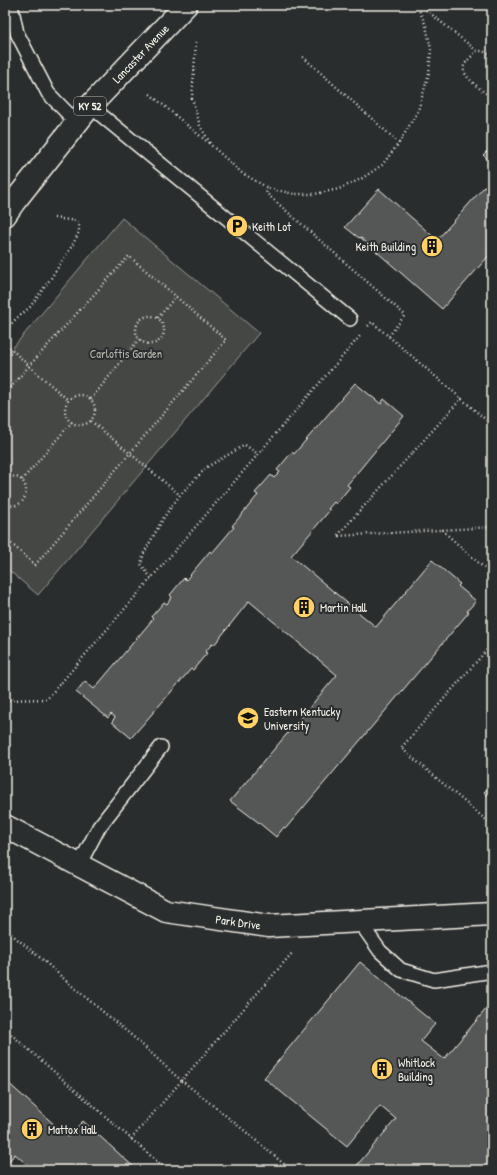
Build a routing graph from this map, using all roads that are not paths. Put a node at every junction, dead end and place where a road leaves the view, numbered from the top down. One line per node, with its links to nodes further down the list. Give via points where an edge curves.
1 (10, 5): 4 (lane, via 17,33 48,93)
2 (186, 5): 3 (street, Lancaster Avenue / KY 52)
3 (90, 106): 4 (street, Lancaster Avenue / KY 52); 6 (lane)
4 (77, 123): 5 (street, Lancaster Avenue / KY 52)
5 (5, 215)
6 (350, 319)
7 (161, 747): 9 (lane, via 99,827)
8 (5, 826): 9 (street, Park Drive)
9 (79, 864): 11 (street, Park Drive, via 166,911 269,926)
10 (492, 914): 11 (street, Park Drive)
11 (359, 921): 12 (lane, via 380,951 401,970 434,980)
12 (492, 971)

